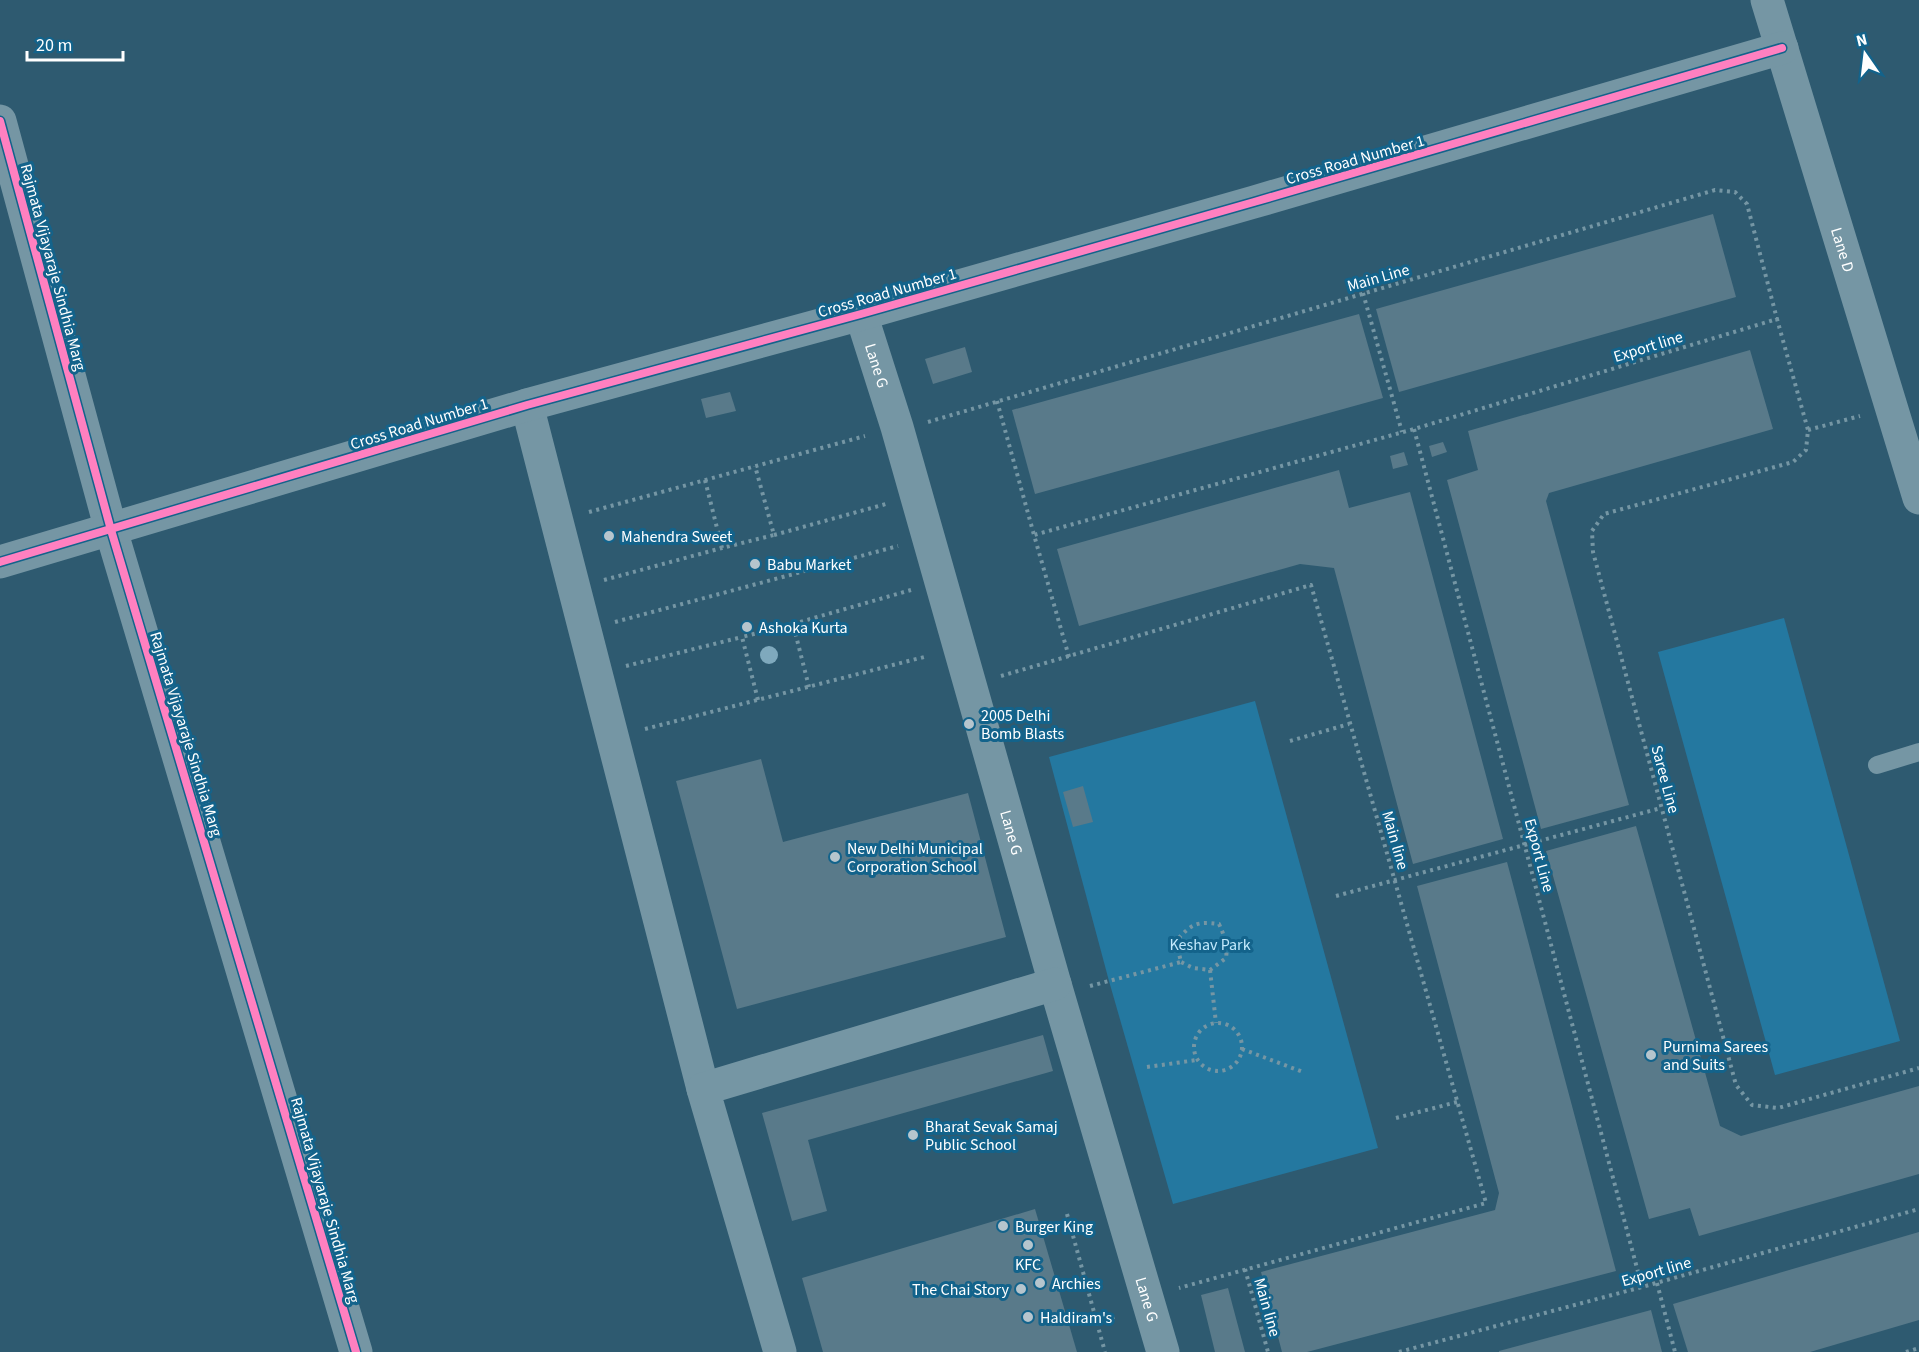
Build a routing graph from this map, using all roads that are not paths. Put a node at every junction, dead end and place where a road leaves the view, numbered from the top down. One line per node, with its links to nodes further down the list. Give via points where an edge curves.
1 (1767, 0): 2 (street, Lane D)
2 (1782, 48): 4 (street, Cross Road Number 1); 6 (street, Lane D)
3 (0, 121): 7 (street, Rajmata Vijayaraje Sindhia Marg)
4 (861, 314): 5 (street, Cross Road Number 1); 11 (street, Lane G, via 898,429)
5 (526, 405): 7 (street, Cross Road Number 1); 12 (street)
6 (1919, 498)
7 (111, 530): 8 (street, Cross Road Number 1); 13 (street, Rajmata Vijayaraje Sindhia Marg)
8 (0, 562)
9 (1919, 752): 10 (lane)
10 (1877, 765)
11 (1056, 990): 12 (street); 15 (street, Lane G)
12 (703, 1089): 14 (street)
13 (356, 1352)
14 (780, 1352)
15 (1163, 1352)

